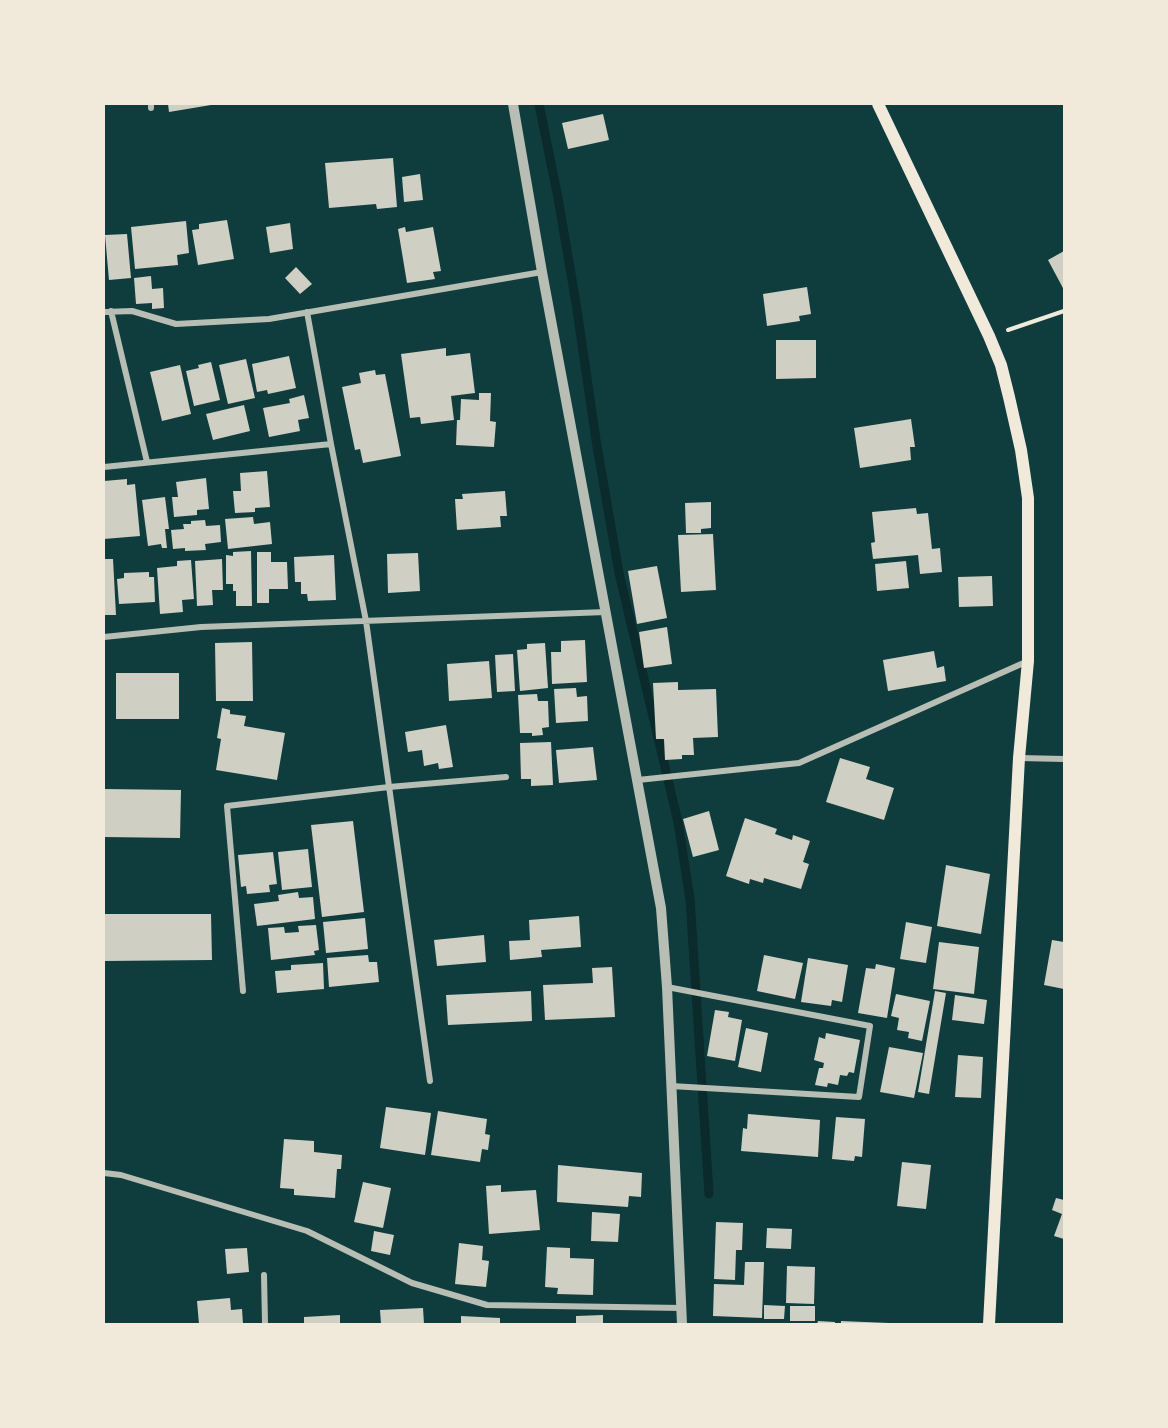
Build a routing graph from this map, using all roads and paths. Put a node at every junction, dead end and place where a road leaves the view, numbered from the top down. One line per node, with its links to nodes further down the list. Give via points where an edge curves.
1 (513, 104): 3 (street)
2 (879, 104): 7 (main road)
3 (542, 272): 6 (street); 11 (street)
4 (1065, 311): 7 (path)
5 (107, 312): 6 (street, via 132,311 176,324 268,319); 9 (street)
6 (307, 312): 8 (street)
7 (989, 336): 14 (main road, via 1009,397 1028,498)
8 (331, 444): 9 (street); 12 (street)
9 (147, 462): 10 (street)
10 (104, 467)
11 (606, 612): 12 (street); 18 (street)
12 (366, 621): 13 (street, via 201,627); 19 (street)
13 (104, 637)
14 (1028, 661): 15 (main road); 18 (street, via 799,763)
15 (1019, 758): 16 (street); 29 (main road)
16 (1065, 759)
17 (506, 777): 19 (street)
18 (643, 780): 20 (street, via 661,908)
19 (389, 787): 21 (street, via 227,806); 22 (street)
20 (667, 987): 23 (street); 23 (street, via 870,1026 859,1097)
21 (243, 991)
22 (430, 1081)
23 (671, 1086): 26 (street)
24 (104, 1173): 26 (street, via 307,1231 412,1283 487,1305)
25 (264, 1275): 27 (street)
26 (682, 1308): 28 (street)
27 (266, 1324)
28 (682, 1324)
29 (989, 1324)

